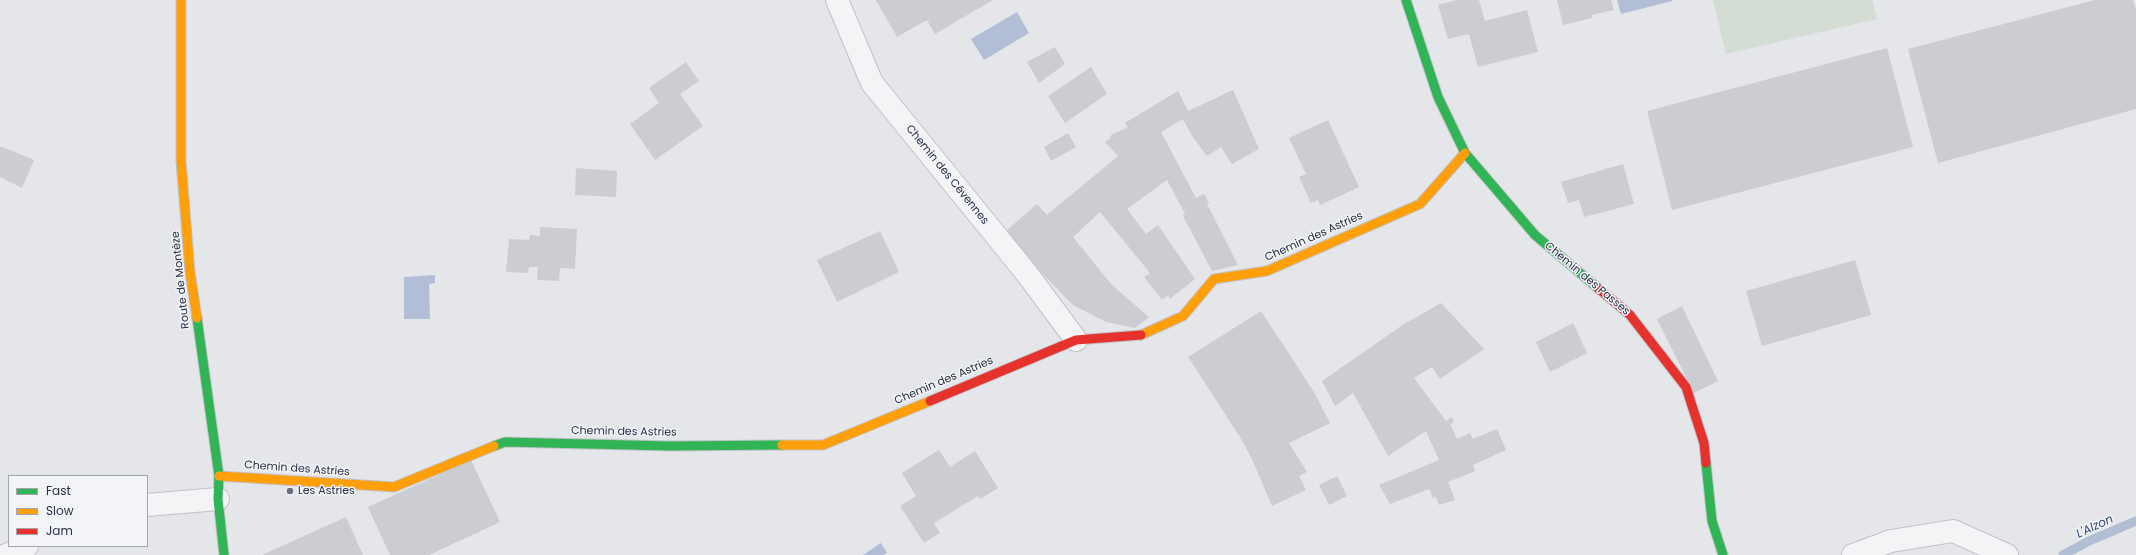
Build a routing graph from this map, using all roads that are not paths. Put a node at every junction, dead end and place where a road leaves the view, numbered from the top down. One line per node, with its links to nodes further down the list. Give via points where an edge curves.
1 (181, 0): 6 (street, Route de Montèze, via 182,169 190,272)
2 (837, 0): 5 (street, Chemin des Cévennes, via 872,83 1028,275)
3 (1406, 0): 4 (street, via 1438,98)
4 (1465, 152): 5 (street, Chemin des Astries, via 1420,204 1267,271 1214,279 1183,316 1138,336); 12 (street, Chemin des Passes, via 1535,235 1630,315 1686,387 1704,443 1712,521)
5 (1076, 340): 6 (street, Chemin des Astries, via 823,445 670,446 505,442 394,487)
6 (218, 476): 7 (street, Route de Montèze)
7 (218, 499): 8 (street); 11 (street, Route de Montèze)
8 (148, 505)
9 (25, 547): 10 (street)
10 (6, 555)
11 (224, 555)
12 (1723, 555)
13 (1852, 555): 14 (street, via 1891,541 1954,531)
14 (2007, 555)

